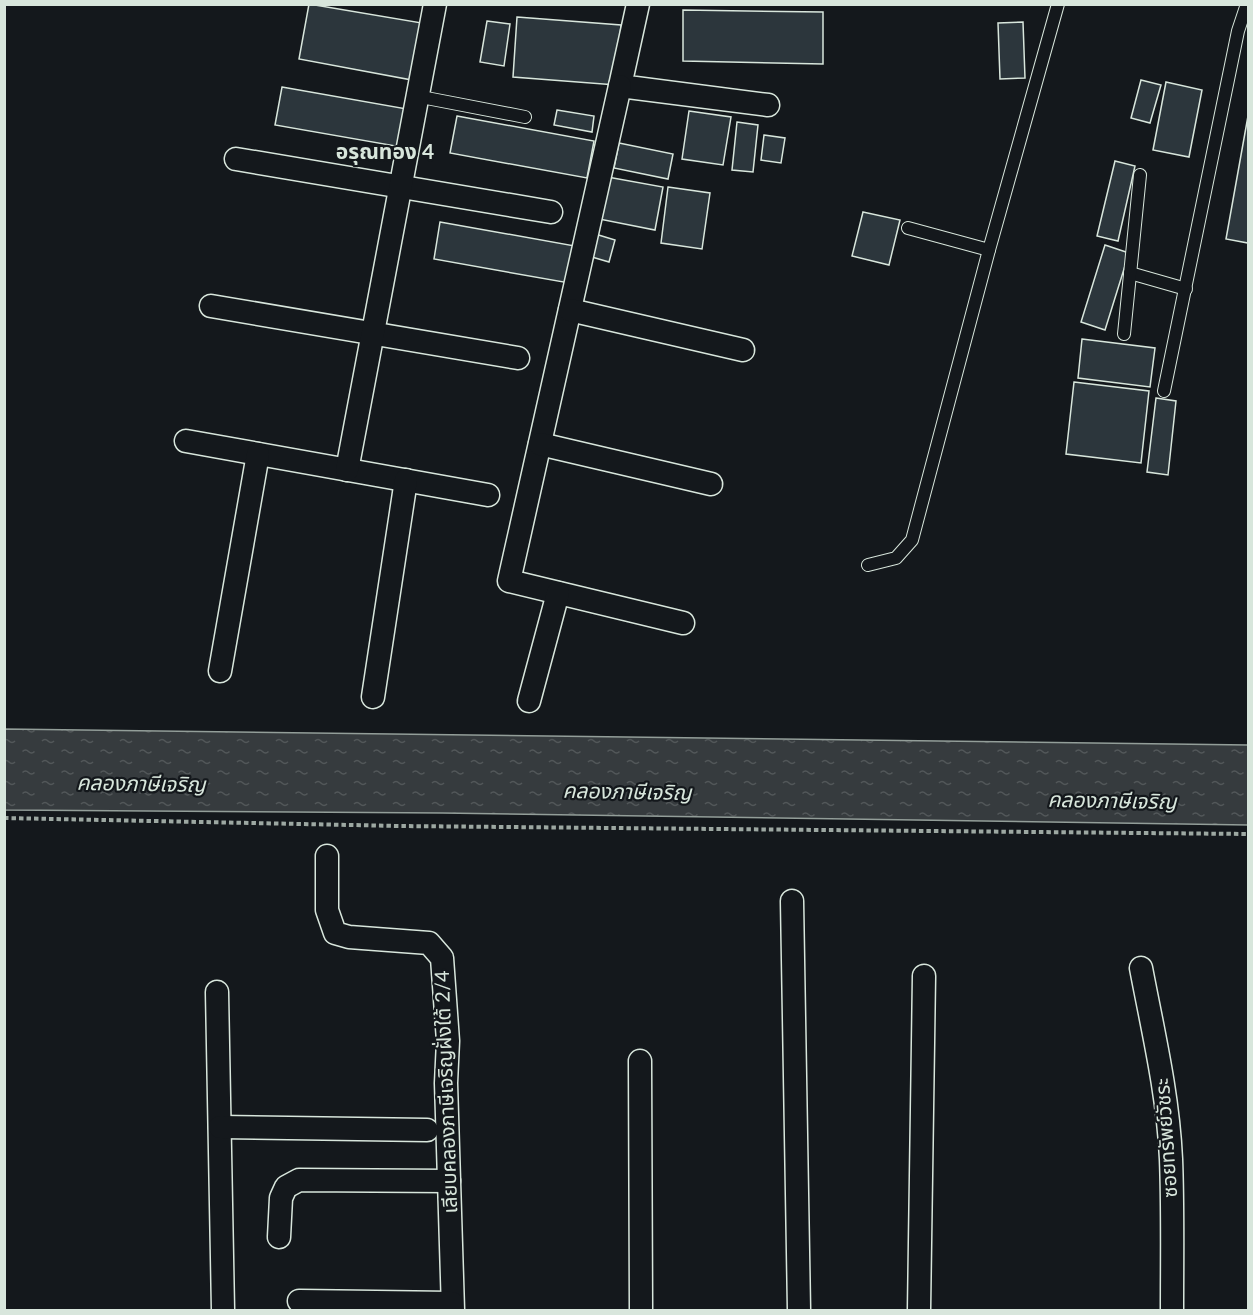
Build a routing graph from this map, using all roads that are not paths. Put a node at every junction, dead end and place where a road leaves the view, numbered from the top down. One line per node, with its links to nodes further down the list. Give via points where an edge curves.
1 (435, 4): 7 (street)
2 (638, 4): 6 (street)
3 (1058, 4): 15 (lane)
4 (1246, 4): 5 (lane)
5 (1243, 32): 17 (lane)
6 (620, 86): 8 (street); 19 (street)
7 (416, 96): 9 (lane); 12 (street)
8 (768, 105)
9 (525, 117)
10 (236, 159): 12 (street)
11 (1140, 175): 16 (lane)
12 (399, 187): 13 (street); 20 (street)
13 (551, 212)
14 (908, 228): 15 (lane)
15 (989, 250): 32 (lane, via 912,540 896,558)
16 (1130, 273): 17 (lane); 21 (lane)
17 (1186, 289): 24 (lane)
18 (211, 306): 20 (street)
19 (570, 310): 22 (street); 26 (street)
20 (372, 334): 23 (street); 28 (street)
21 (1124, 334)
22 (743, 350)
23 (518, 358)
24 (1164, 391)
25 (186, 441): 27 (street)
26 (540, 444): 30 (street); 33 (street, via 509,581)
27 (258, 454): 28 (street); 35 (street)
28 (347, 470): 29 (street)
29 (406, 480): 31 (street); 36 (street)
30 (711, 484)
31 (488, 495)
32 (868, 565)
33 (558, 593): 34 (street); 37 (street)
34 (683, 623)
35 (220, 671)
36 (373, 698)
37 (529, 701)
38 (327, 856): 46 (street, เลียบคลองภาษีเจริญฝั่งใต้ 2/4, via 327,910 335,933 429,943 442,958 448,1041)
39 (792, 901): 52 (street)
40 (1141, 968): 54 (street, ซอยทรัพย์วัชระ, via 1168,1124)
41 (924, 976): 53 (street)
42 (217, 992): 44 (street)
43 (640, 1061): 51 (street)
44 (220, 1126): 45 (street); 50 (street)
45 (427, 1130)
46 (449, 1181): 47 (street, via 299,1180 286,1187 281,1198); 49 (street, เลียบคลองภาษีเจริญฝั่งใต้ 2/4)
47 (279, 1236)
48 (299, 1301): 49 (street)
49 (452, 1307)
50 (223, 1311)
51 (641, 1311)
52 (799, 1311)
53 (919, 1311)
54 (1172, 1311)

